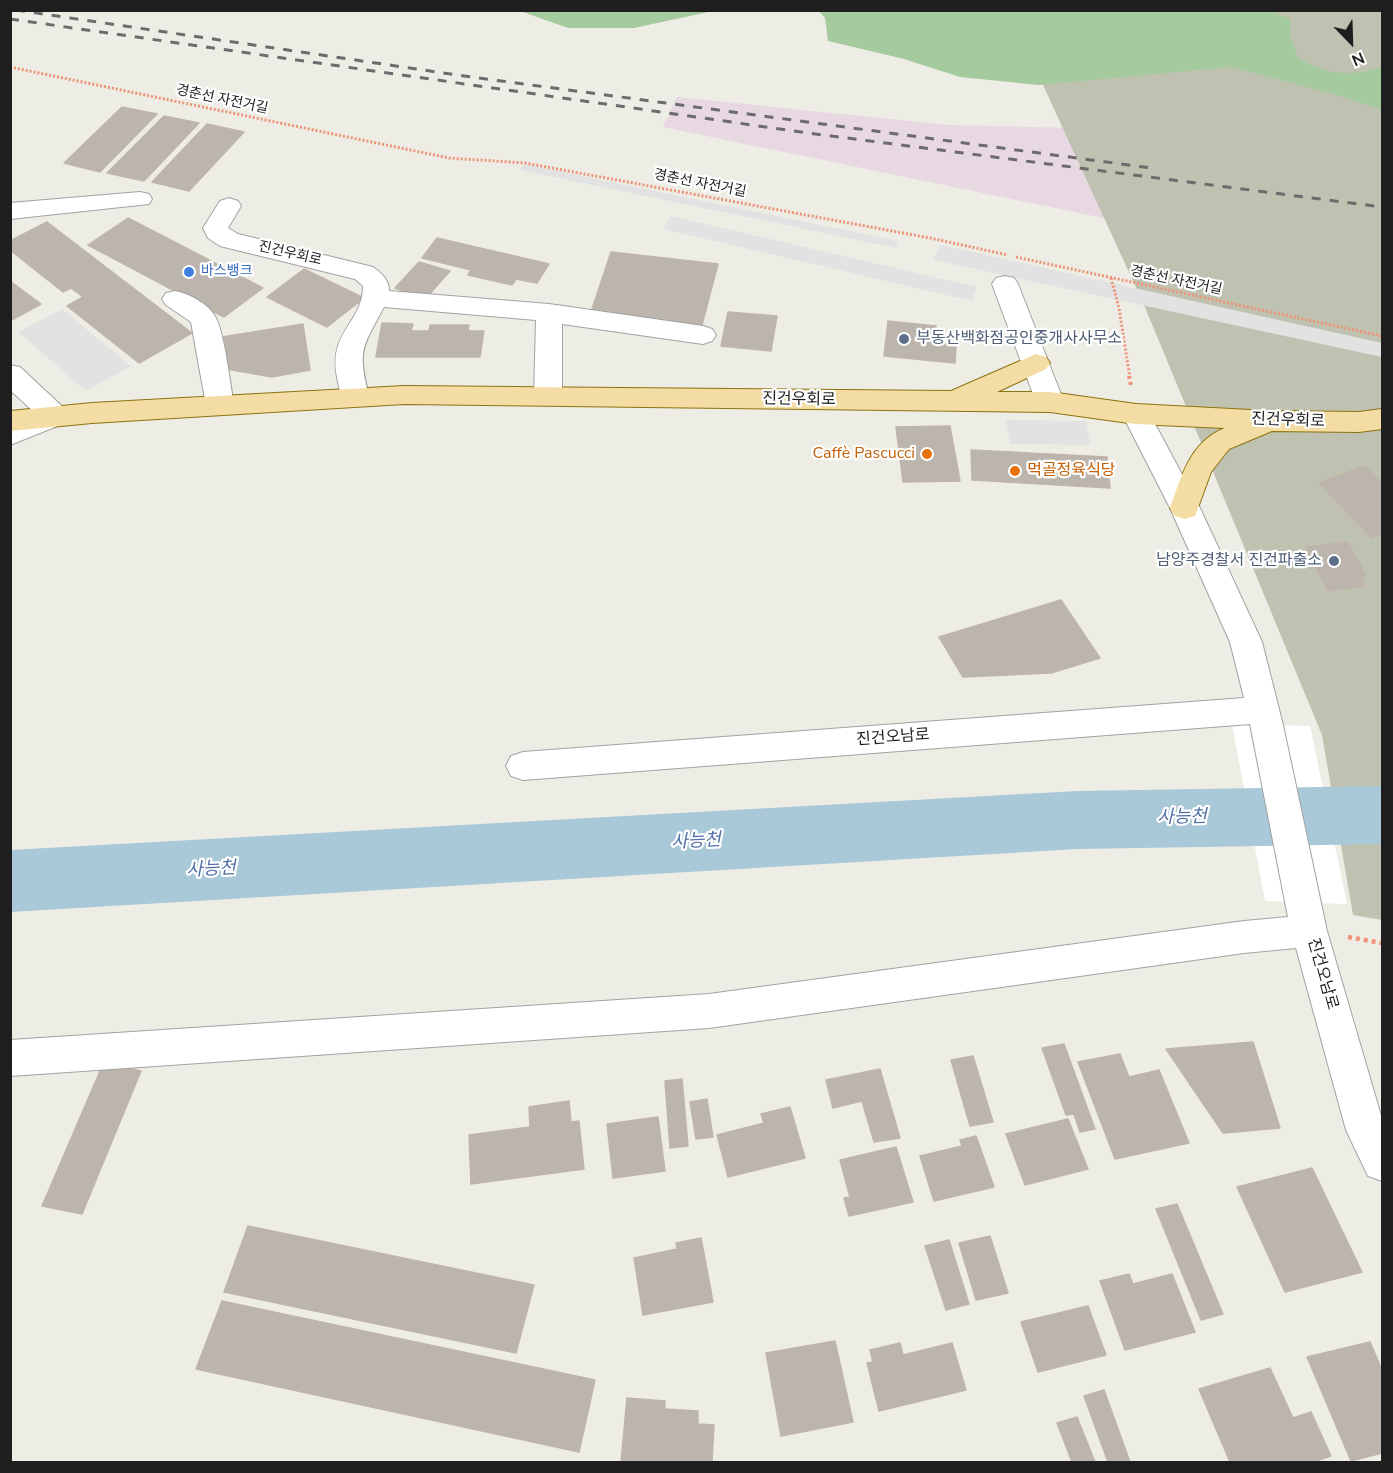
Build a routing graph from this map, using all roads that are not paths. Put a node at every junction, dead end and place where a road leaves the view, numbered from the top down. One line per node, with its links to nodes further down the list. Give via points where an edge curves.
1 (140, 199): 3 (street)
2 (230, 206): 6 (street, 진건우회로, via 215,228 221,236 364,273 376,283)
3 (10, 211)
4 (1005, 284): 9 (street)
5 (175, 298): 15 (street, via 204,320)
6 (376, 298): 7 (street); 12 (street, via 349,346 348,364)
7 (549, 314): 8 (street); 11 (street)
8 (703, 335)
9 (1036, 363): 13 (main road); 14 (street)
10 (10, 374): 17 (street)
11 (548, 396): 12 (main road, 진건우회로); 13 (main road, 진건우회로)
12 (355, 397): 15 (main road, 진건우회로)
13 (949, 402): 14 (main road, 진건우회로)
14 (1050, 402): 16 (main road, 진건우회로)
15 (220, 405): 17 (main road, 진건우회로)
16 (1136, 414): 20 (main road, 진건우회로); 22 (street, 진건오남로)
17 (55, 416): 19 (main road, 진건우회로); 21 (street, 진건우회로)
18 (1383, 419): 20 (main road, 진건우회로)
19 (10, 421)
20 (1270, 421): 22 (main road, via 1219,442 1198,469)
21 (10, 435)
22 (1185, 508): 23 (street, 진건오남로, via 1240,625)
23 (1265, 718): 24 (street, 진건오남로); 25 (street, 진건오남로)
24 (523, 766)
25 (1306, 916): 26 (street, via 1244,937 709,1011); 27 (street, 진건오남로, via 1366,1130)
26 (10, 1058)
27 (1383, 1162)

